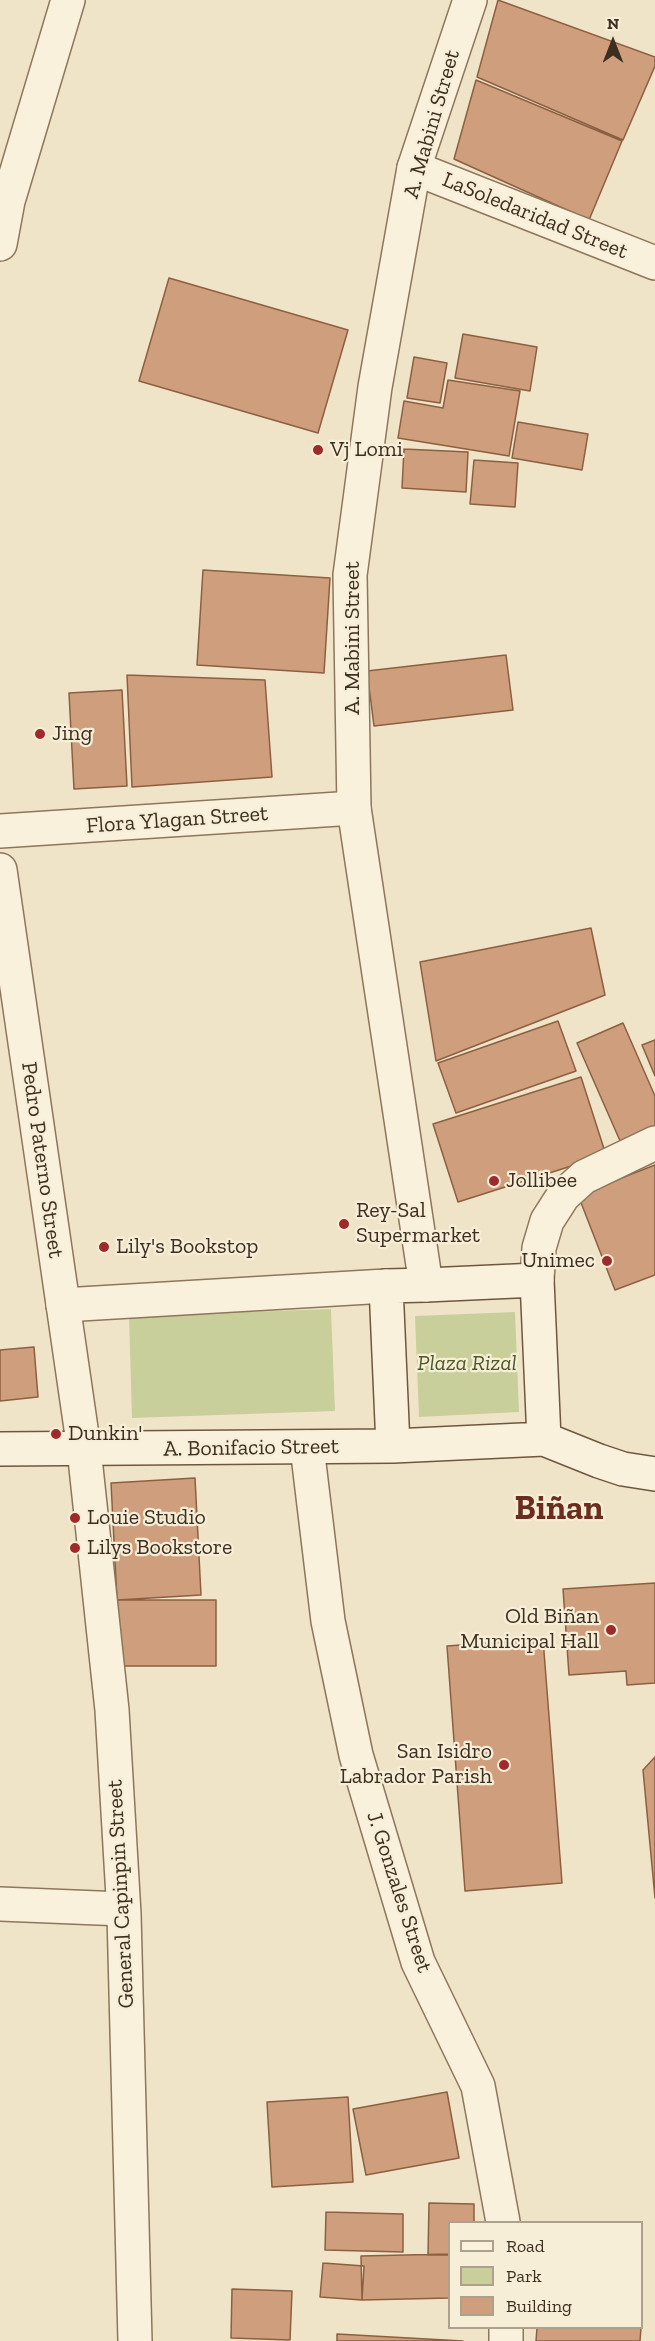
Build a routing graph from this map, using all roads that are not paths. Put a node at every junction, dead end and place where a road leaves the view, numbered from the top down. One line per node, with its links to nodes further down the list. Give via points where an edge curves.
1 (69, 0): 4 (street, via 8,201)
2 (470, 0): 3 (street, A. Mabini Street)
3 (414, 168): 5 (street, LaSoledaridad Street); 6 (street, A. Mabini Street, via 375,387 350,575)
4 (0, 244)
5 (655, 263)
6 (354, 808): 7 (street, Flora Ylagan Street); 11 (street, A. Mabini Street)
7 (0, 831)
8 (0, 870): 13 (street, Pedro Paterno Street)
9 (655, 1143): 10 (street, via 584,1177 563,1196 547,1221 539,1248)
10 (537, 1280): 11 (street); 14 (street)
11 (426, 1285): 12 (street)
12 (386, 1286): 13 (street); 15 (street)
13 (63, 1305): 18 (street, Pedro Paterno Street)
14 (544, 1439): 15 (street, A. Bonifacio Street); 19 (street, via 623,1469)
15 (393, 1446): 16 (street, A. Bonifacio Street)
16 (307, 1447): 18 (street, A. Bonifacio Street); 22 (street, J. Gonzales Street, via 328,1621 356,1755 418,1962 478,2086)
17 (0, 1449): 18 (street, A. Bonifacio Street)
18 (84, 1449): 21 (street, General Capinpin Street, via 112,1710)
19 (655, 1474)
20 (0, 1904): 21 (street)
21 (123, 1909): 23 (street, General Capinpin Street)
22 (503, 2221)
23 (135, 2341)

